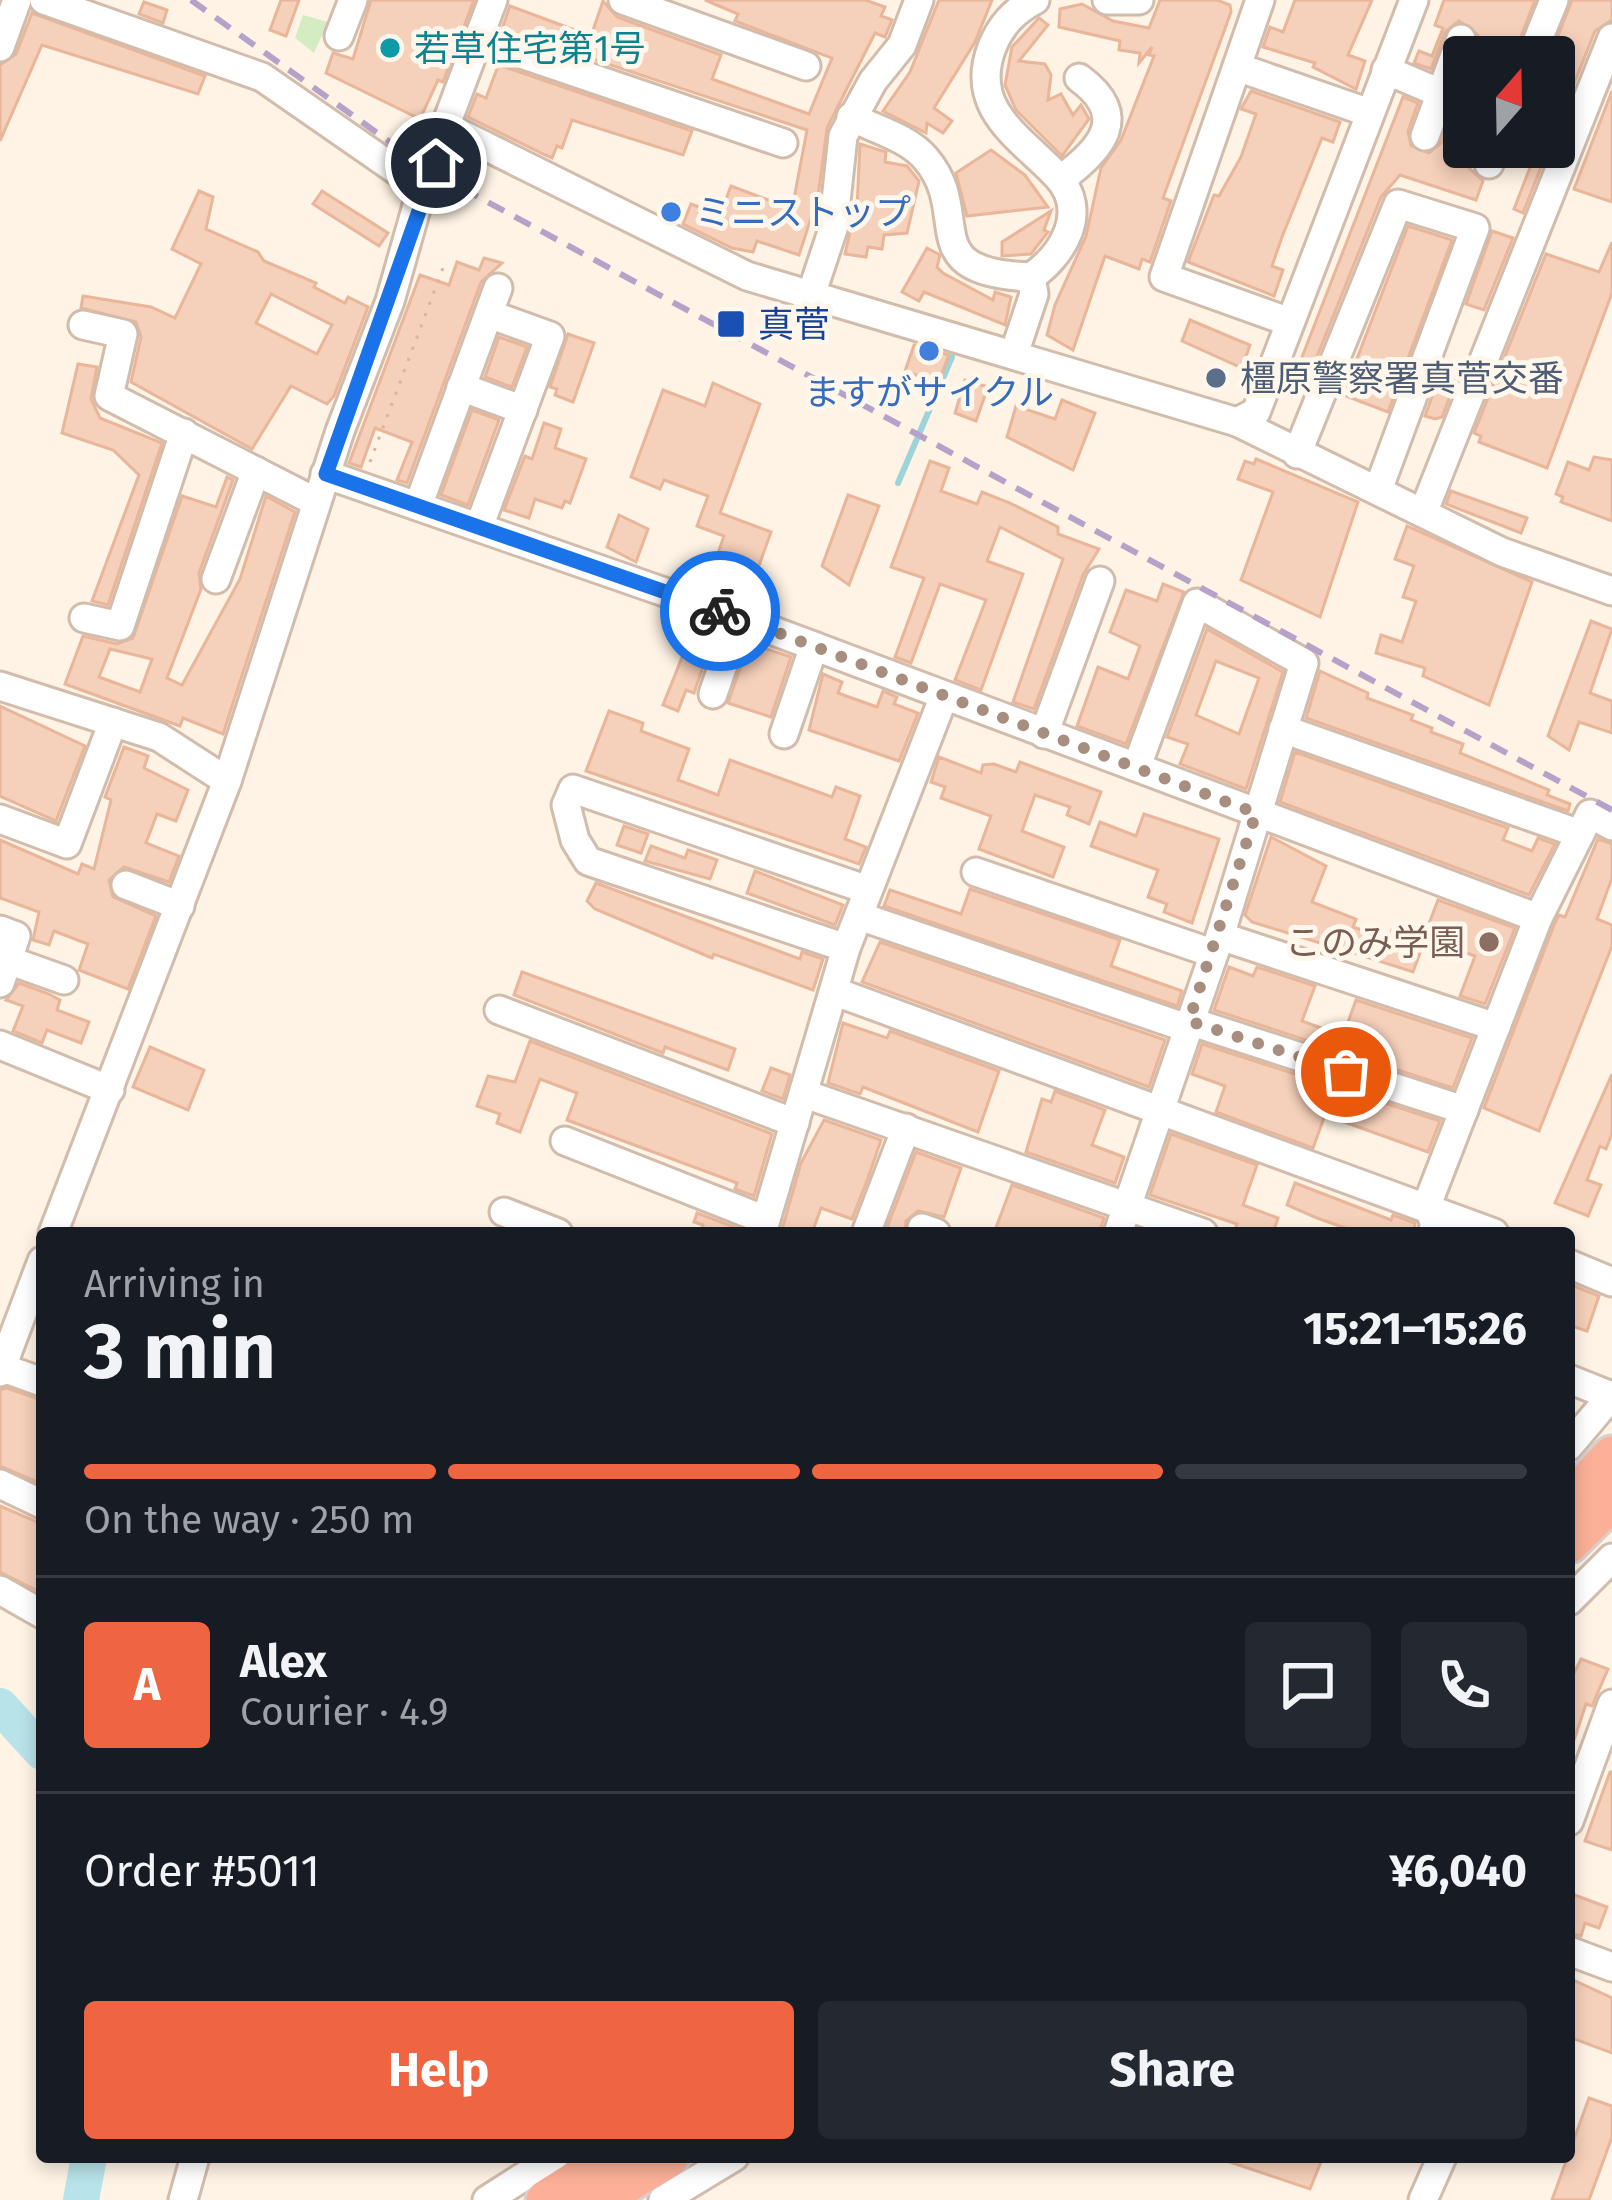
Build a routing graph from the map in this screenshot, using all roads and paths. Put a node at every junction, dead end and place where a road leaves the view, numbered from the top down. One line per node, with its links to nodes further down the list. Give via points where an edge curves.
1 (17, 0): 17 (street)
2 (44, 0): 30 (street, via 262,77)
3 (353, 0): 13 (street)
4 (493, 0): 15 (street)
5 (623, 0): 18 (street)
6 (920, 0): 25 (street, via 902,45)
7 (1035, 0): 29 (street, via 999,29 986,91 1014,140)
8 (1107, 0): 9 (street)
9 (1139, 0)
10 (1260, 0): 19 (street)
11 (1414, 0): 20 (street)
12 (1553, 0): 14 (street)
13 (339, 36)
14 (1539, 36)
15 (477, 38): 26 (street); 28 (street)
16 (1612, 38): 48 (street)
17 (0, 47)
18 (806, 66)
19 (1237, 67): 24 (street); 34 (street, via 1164,278)
20 (1386, 70): 23 (street); 24 (street)
21 (1079, 77): 29 (street, via 1105,104 1106,129 1094,152)
22 (1443, 88): 23 (street)
23 (1441, 93): 27 (street)
24 (1370, 112): 34 (street)
25 (851, 117): 32 (street, via 927,159 952,241 968,264 994,276); 33 (street, via 836,166 833,229)
26 (449, 128): 30 (street); 33 (street, via 747,276)
27 (1425, 136)
28 (784, 143)
29 (1061, 179): 32 (street, via 1069,233 1059,254)
30 (422, 188): 43 (street)
31 (446, 260): 44 (path)
32 (1031, 277): 36 (street, via 1034,294)
33 (811, 295): 36 (street)
34 (1287, 321): 39 (street, via 1256,412)
35 (83, 325): 40 (street, via 123,334 109,396)
36 (1014, 354): 39 (street)
37 (461, 387): 38 (street); 38 (street, via 493,301 550,336); 47 (street)
38 (523, 410): 49 (street)
39 (1237, 422): 41 (street)
40 (184, 433): 42 (street); 53 (street, via 120,626)
41 (1297, 454): 45 (street); 45 (street, via 1398,204 1475,229)
42 (256, 471): 46 (street); 50 (street)
43 (326, 474): 44 (street); 46 (street)
44 (361, 486): 47 (street)
45 (1378, 490): 48 (street)
46 (316, 502): 64 (street)
47 (418, 506): 49 (street)
48 (1423, 514): 52 (street)
49 (479, 527): 54 (street)
50 (216, 579)
51 (1100, 581): 62 (street)
52 (1612, 591)
53 (84, 618)
54 (739, 618): 55 (street); 57 (street)
55 (814, 646): 58 (street); 61 (street)
56 (0, 686): 59 (street)
57 (712, 694)
58 (944, 695): 62 (street); 71 (street)
59 (113, 722): 64 (street, via 159,737); 66 (street, via 68,844)
60 (1283, 729): 63 (street, via 1304,663 1197,603); 65 (street); 68 (street)
61 (784, 734)
62 (1044, 734): 63 (street)
63 (1137, 766): 65 (street)
64 (226, 781): 72 (street)
65 (1256, 813): 73 (street); 75 (street)
66 (0, 819)
67 (1612, 826): 68 (street, via 1590,814)
68 (1580, 834): 73 (street)
69 (976, 872): 75 (street)
70 (125, 885): 72 (street)
71 (864, 903): 76 (street); 76 (street, via 573,789 566,805 588,861); 81 (street)
72 (180, 906): 84 (street)
73 (1538, 918): 82 (street)
74 (0, 930): 77 (street, via 16,936)
75 (1216, 944): 81 (street); 82 (street)
76 (846, 948): 79 (street)
77 (4, 971): 78 (street)
78 (64, 980)
79 (836, 992): 85 (street); 87 (street)
80 (499, 1010): 88 (street)
81 (1188, 1025): 86 (street); 87 (street)
82 (1496, 1027): 86 (street)
83 (0, 1045): 84 (street)
84 (110, 1090): 94 (street)
85 (805, 1094): 88 (street); 89 (street)
86 (1464, 1110): 92 (street)
87 (1160, 1112): 92 (street); 93 (street)
88 (795, 1123): 96 (street)
89 (906, 1128): 93 (street); 97 (street)
90 (565, 1141): 96 (street)
91 (504, 1212): 95 (street)
92 (1430, 1219): 99 (street)
93 (1122, 1221): 98 (street)
94 (55, 1227)
95 (543, 1227)
96 (764, 1227)
97 (868, 1227)
98 (1162, 1227)
99 (1467, 1227)
100 (1575, 1267): 102 (street)
101 (36, 1278): 103 (street)
102 (1612, 1282)
103 (1, 1369): 104 (street)
104 (36, 1380)
105 (1575, 1381): 106 (street)
106 (1612, 1396): 107 (street)
107 (1575, 1439)
108 (1612, 1456): 110 (highway)
109 (0, 1484): 112 (street)
110 (1575, 1496)
111 (1612, 1500): 113 (highway)
112 (36, 1501)
113 (1575, 1537)
114 (1612, 1558): 116 (street)
115 (0, 1590): 117 (street)
116 (1575, 1594)
117 (36, 1611)
118 (1612, 1704): 119 (street)
119 (1575, 1804)
120 (1575, 1953): 121 (street)
121 (1612, 1967)
122 (193, 2163): 128 (street)
123 (545, 2163): 129 (street)
124 (605, 2163): 130 (highway)
125 (659, 2163): 131 (highway)
126 (724, 2163): 132 (street)
127 (1439, 2163): 133 (street)
128 (183, 2200)
129 (487, 2200)
130 (546, 2200)
131 (599, 2200)
132 (663, 2200)
133 (1423, 2200)

